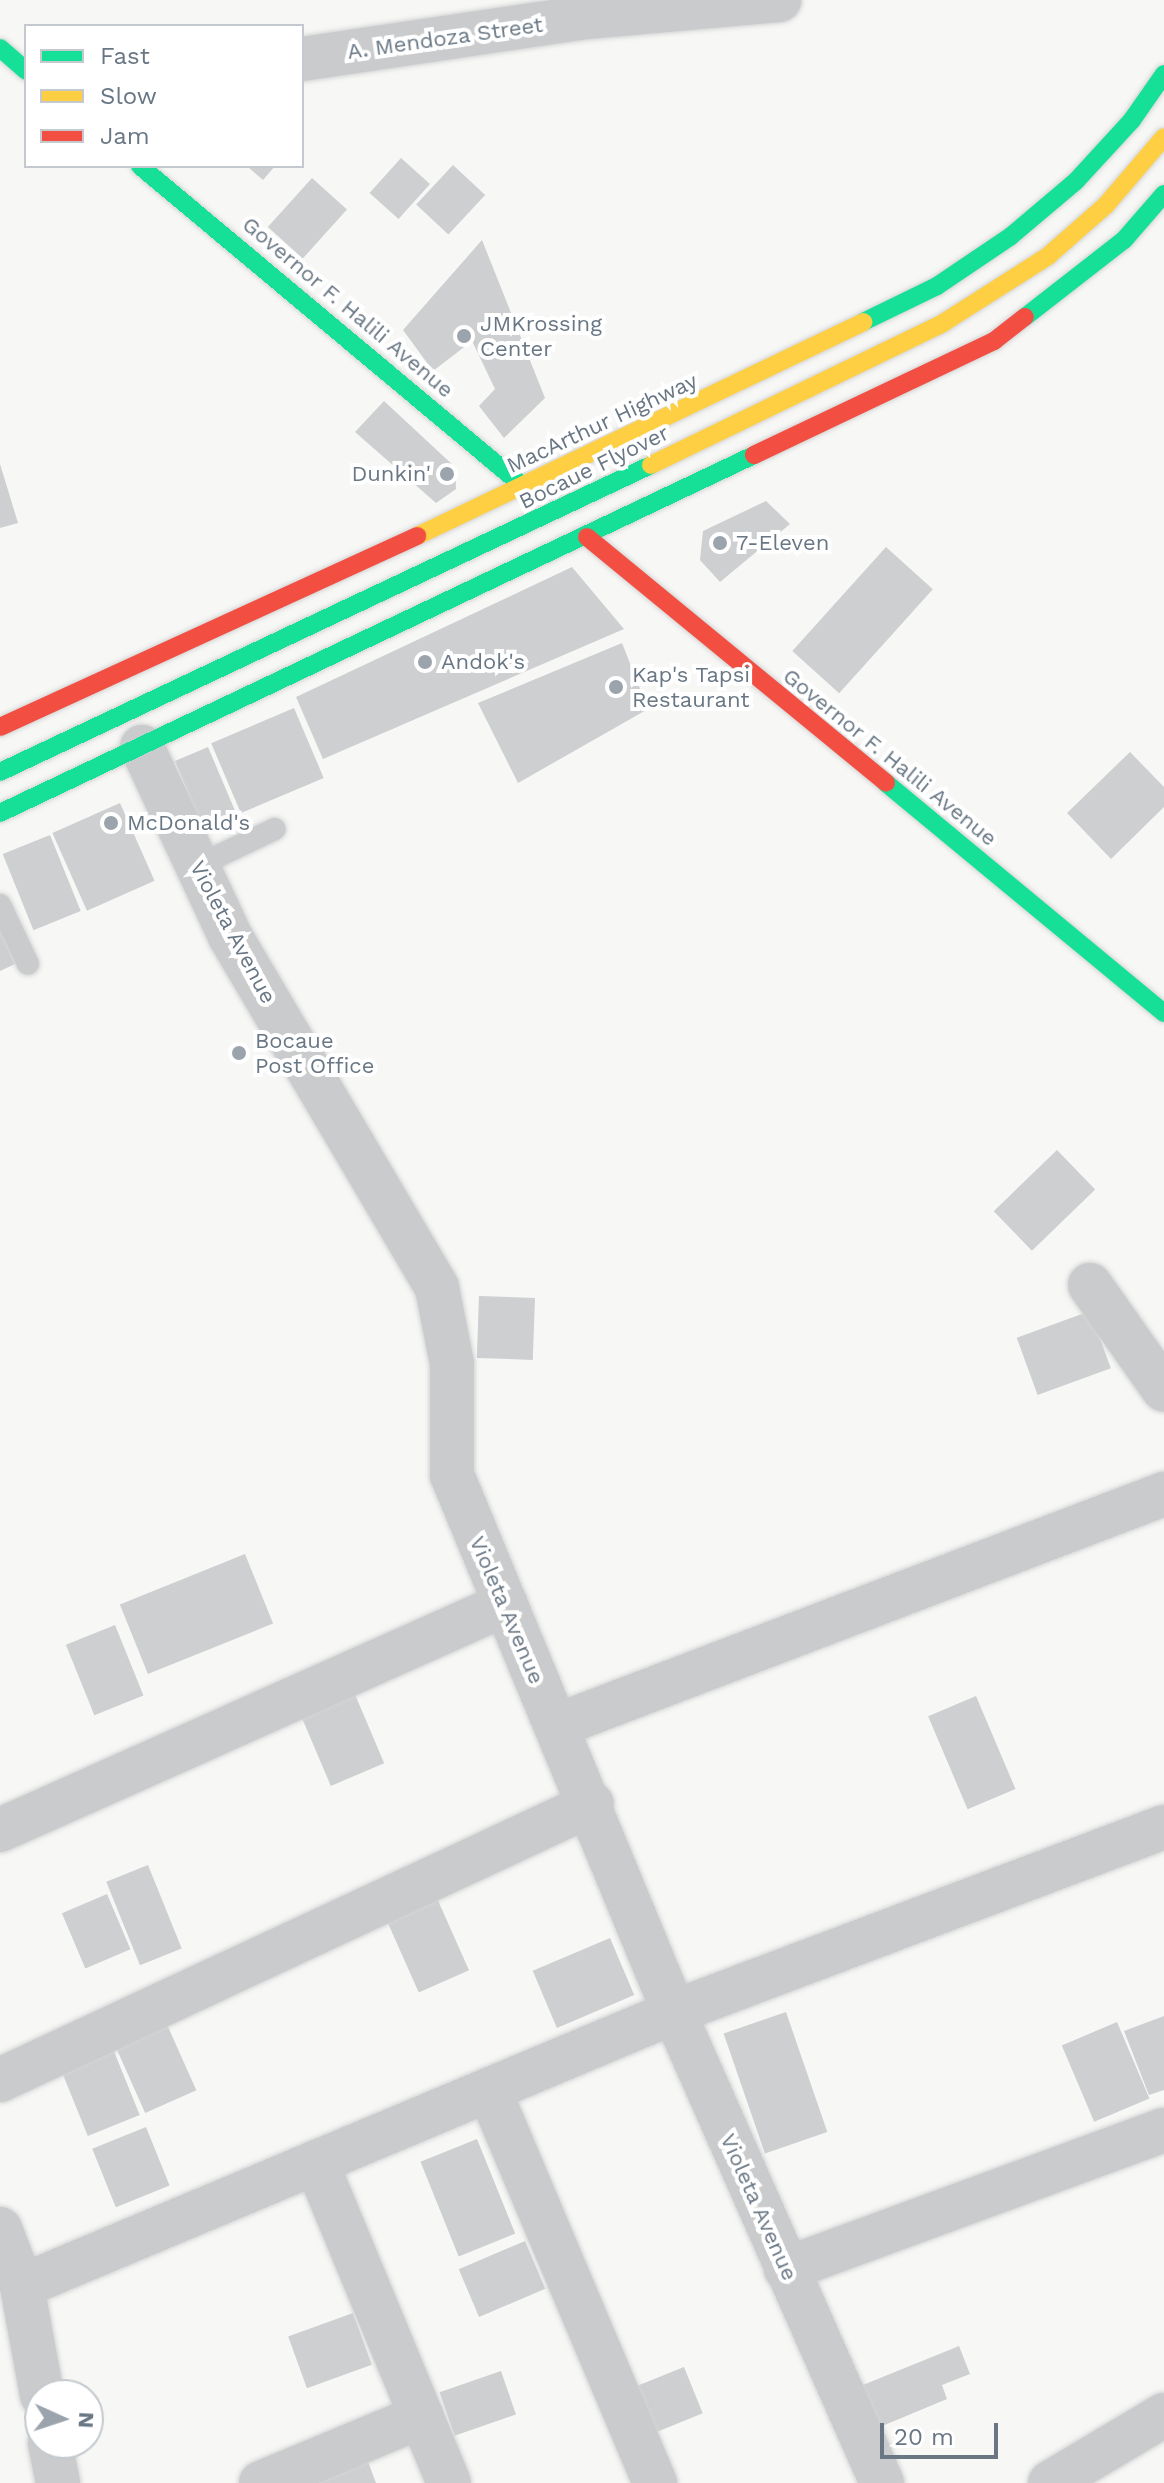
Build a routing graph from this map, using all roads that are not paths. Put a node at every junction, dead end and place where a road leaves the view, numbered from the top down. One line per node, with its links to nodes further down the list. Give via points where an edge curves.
1 (779, 0): 2 (street, A. Mendoza Street)
2 (577, 9): 4 (street, A. Mendoza Street)
3 (0, 48): 5 (main road)
4 (304, 59)
5 (24, 69)
6 (1164, 74): 10 (main road, MacArthur Highway, via 1132,120 1076,181 1011,236 937,286)
7 (1164, 137): 14 (main road, Bocaue Flyover, bridge, via 1106,205 1048,256 943,323 413,580)
8 (142, 168): 10 (main road, Governor F. Halili Avenue)
9 (1164, 194): 11 (main road, via 1124,240 994,341)
10 (524, 487): 12 (main road, MacArthur Highway)
11 (587, 537): 13 (main road); 20 (main road, Governor F. Halili Avenue)
12 (0, 727)
13 (142, 747): 15 (main road); 17 (street, Violeta Avenue)
14 (0, 772)
15 (0, 813)
16 (275, 829): 17 (lane)
17 (197, 866): 24 (street, Violeta Avenue, via 230,936 437,1288 452,1364 452,1475)
18 (0, 905): 19 (lane)
19 (28, 964)
20 (1164, 1013)
21 (1090, 1285): 22 (street)
22 (1164, 1390)
23 (1164, 1494): 25 (street)
24 (506, 1604): 25 (street, Violeta Avenue); 28 (street)
25 (556, 1726): 26 (street, Violeta Avenue)
26 (592, 1804): 29 (street, Violeta Avenue); 30 (street)
27 (1164, 1827): 29 (street)
28 (0, 1830)
29 (674, 2012): 31 (street); 35 (street, Violeta Avenue)
30 (0, 2080)
31 (489, 2090): 33 (street); 44 (street)
32 (1164, 2130): 35 (street)
33 (316, 2162): 36 (street); 39 (street)
34 (0, 2229): 36 (street)
35 (786, 2269): 45 (street, Violeta Avenue)
36 (22, 2286): 37 (street)
37 (39, 2379)
38 (1164, 2415): 46 (street)
39 (422, 2416): 42 (street); 43 (street)
40 (53, 2459): 41 (street)
41 (58, 2483)
42 (261, 2483)
43 (449, 2483)
44 (655, 2483)
45 (882, 2483)
46 (1050, 2483)

